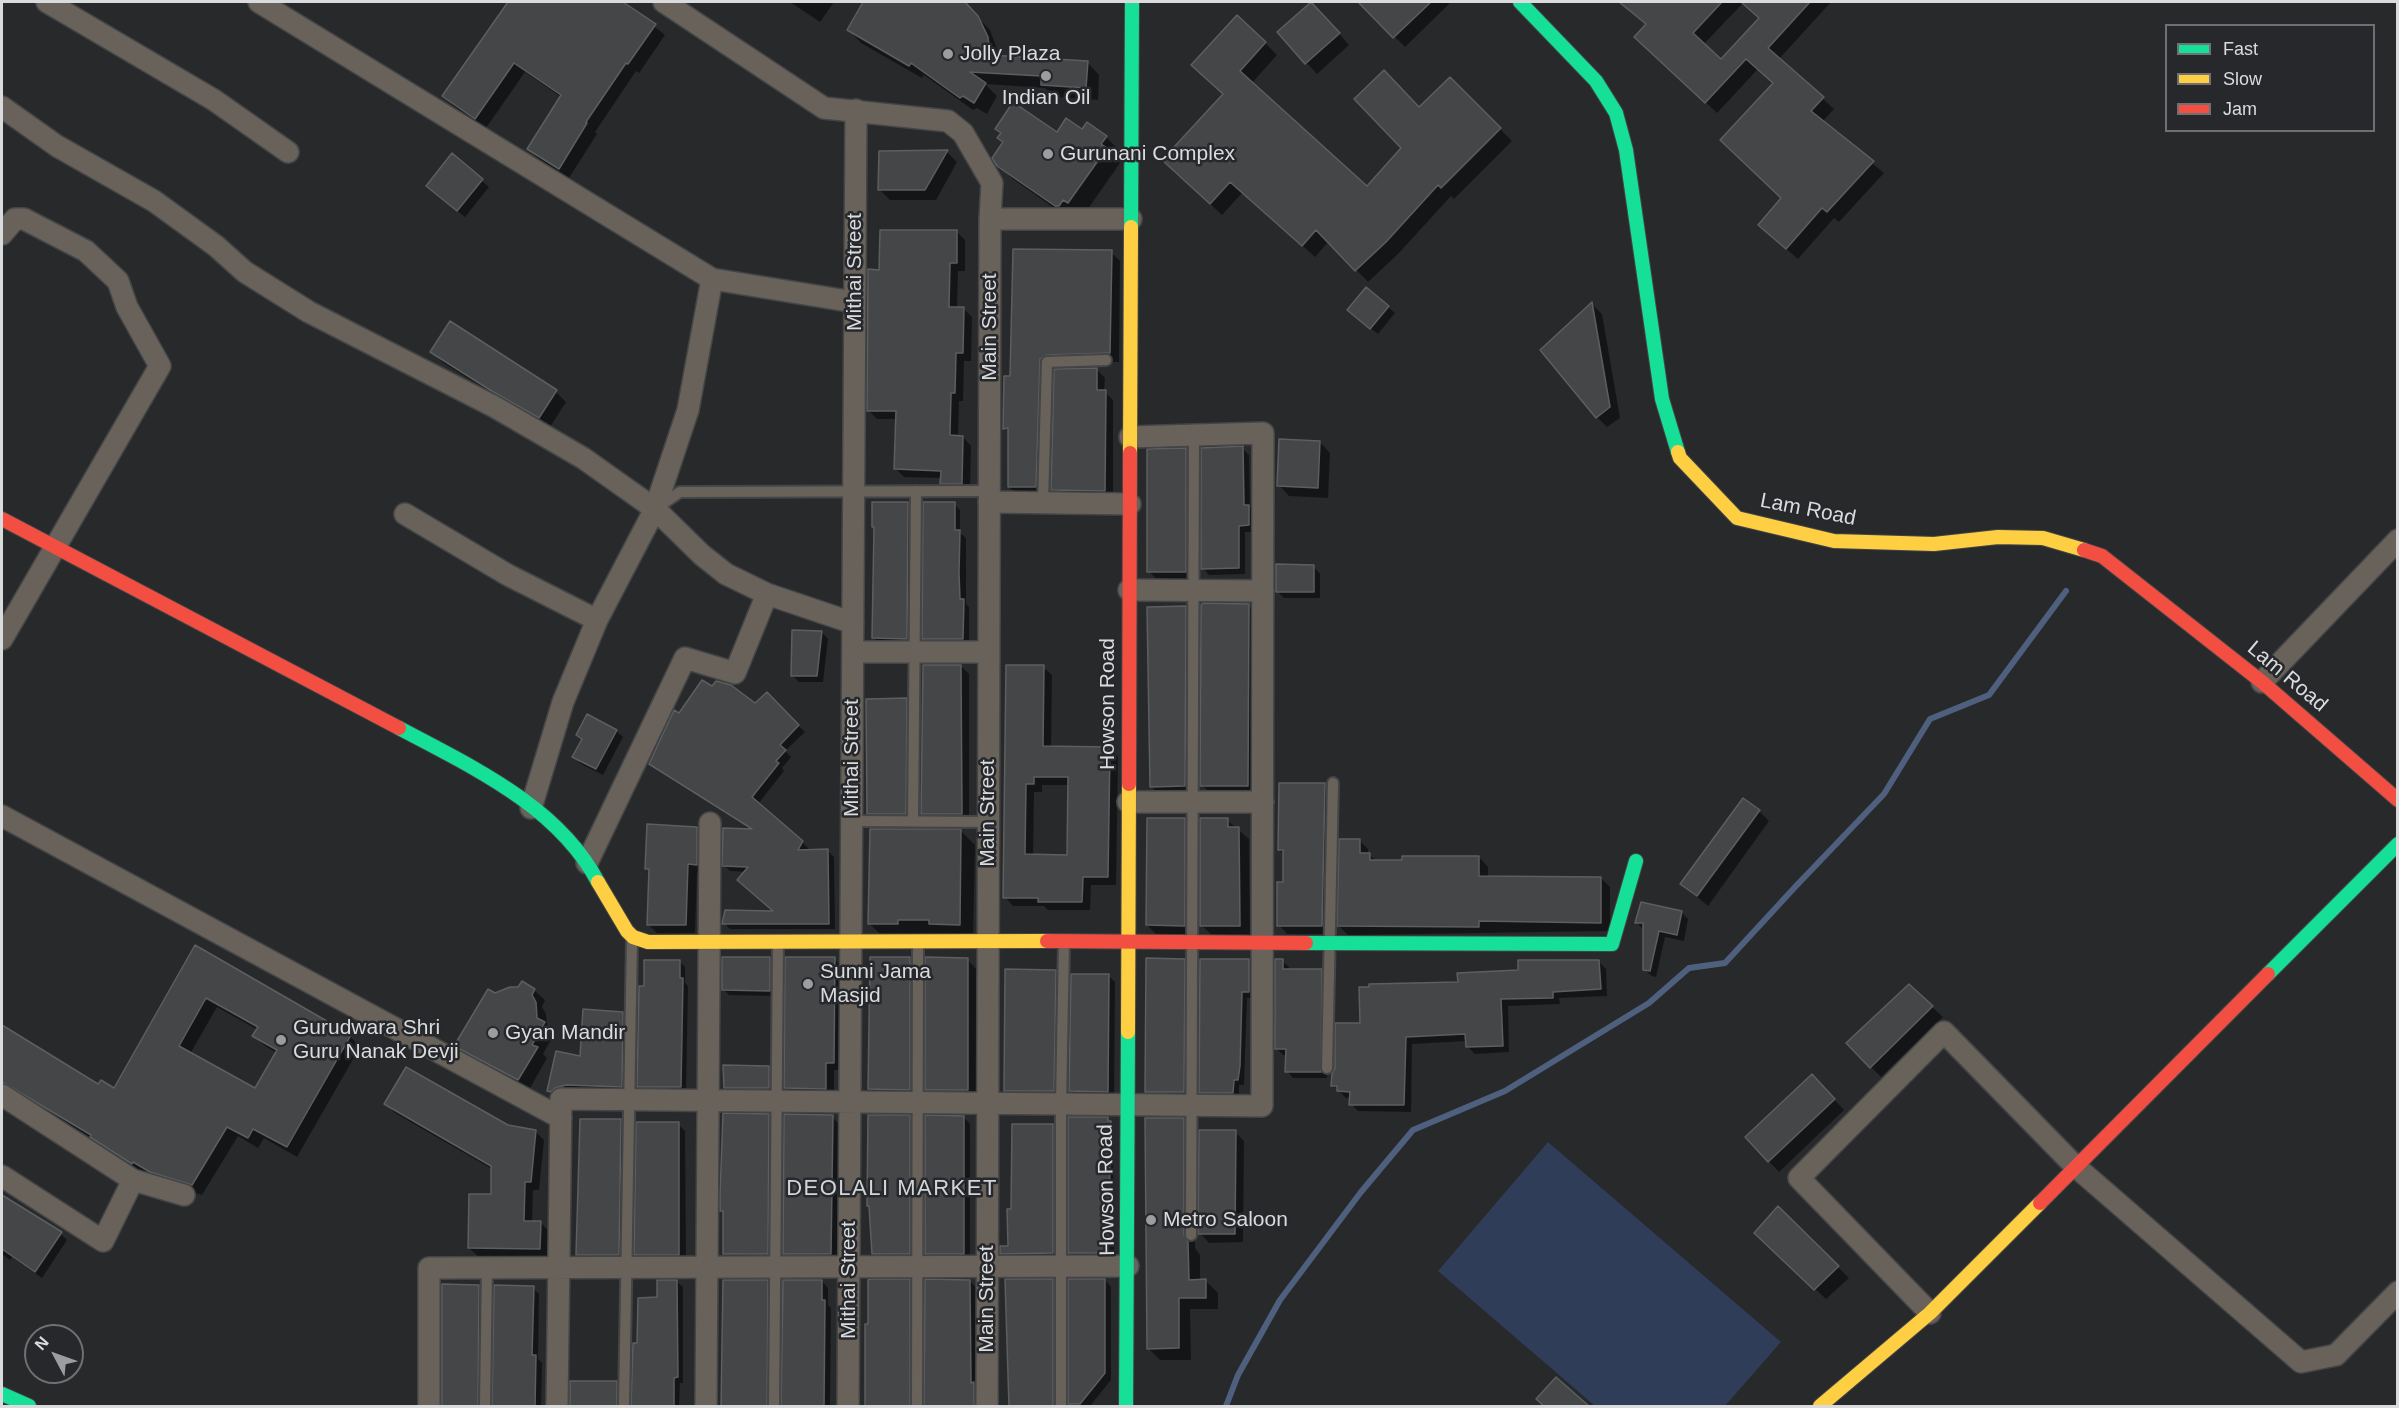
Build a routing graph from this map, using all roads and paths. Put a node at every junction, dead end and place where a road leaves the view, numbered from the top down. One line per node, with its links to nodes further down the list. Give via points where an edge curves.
1 (47, 2): 8 (street, via 214,100)
2 (258, 2): 12 (street)
3 (664, 2): 7 (street, Main Street, via 824,108)
4 (1132, 2): 10 (street, Howson Road)
5 (1520, 2): 37 (street, Lam Road, via 1596,81 1616,113 1626,150 1662,399 1680,458 1737,518 1834,541 1934,544 1998,537 2043,538 2102,556)
6 (2, 106): 22 (street, via 57,146 154,201 245,272 300,306 584,458)
7 (856, 110): 9 (street, Main Street, via 948,121 963,133 992,183); 13 (street, Mithai Street)
8 (288, 152)
9 (990, 219): 10 (street); 19 (street, Main Street)
10 (1131, 219): 16 (street, Howson Road)
11 (2, 234): 26 (street, via 15,219 24,219 86,251 118,281 127,307 160,366)
12 (712, 279): 13 (street); 22 (street, via 688,410)
13 (854, 302): 17 (street, Mithai Street)
14 (1106, 360): 20 (lane, via 1047,362)
15 (1194, 435): 16 (street); 28 (lane); 29 (street, via 1263,433)
16 (1130, 437): 21 (street, Howson Road)
17 (855, 491): 18 (lane); 22 (lane, via 680,492); 32 (street, Mithai Street)
18 (916, 491): 19 (lane); 35 (lane)
19 (989, 496): 20 (street); 36 (street, Main Street)
20 (1043, 503): 21 (street)
21 (1130, 504): 27 (street, Howson Road)
22 (655, 509): 30 (street, via 726,574); 31 (street)
23 (405, 514): 31 (street)
24 (2, 519): 26 (street)
25 (2397, 540): 37 (street)
26 (55, 547): 33 (street); 43 (street, via 495,779)
27 (1129, 590): 28 (street); 40 (street, Howson Road)
28 (1193, 590): 29 (street); 41 (lane)
29 (1263, 591): 42 (street)
30 (766, 594): 32 (street); 51 (street, via 735,673 685,658)
31 (597, 620): 43 (street, via 563,702)
32 (853, 623): 34 (street, Mithai Street)
33 (2, 639)
34 (853, 652): 35 (street); 45 (street, Mithai Street)
35 (914, 652): 36 (street); 46 (lane)
36 (989, 652): 47 (street, Main Street)
37 (2262, 682): 39 (street, Lam Road)
38 (1332, 783): 62 (lane)
39 (2397, 800)
40 (1128, 802): 41 (street); 60 (street, Howson Road)
41 (1193, 802): 42 (street); 58 (lane)
42 (1263, 802): 61 (street)
43 (531, 808): 51 (street, via 549,820)
44 (2, 816): 74 (street)
45 (852, 821): 46 (lane); 55 (street, Mithai Street)
46 (913, 821): 47 (lane)
47 (988, 822): 57 (street, Main Street)
48 (710, 823): 53 (street)
49 (2397, 844): 75 (street)
50 (1636, 861): 62 (street, via 1612,944)
51 (587, 863): 52 (street)
52 (632, 936): 53 (street, via 643,942); 65 (lane)
53 (710, 940): 54 (street); 66 (street)
54 (778, 941): 55 (street); 67 (lane)
55 (851, 942): 56 (street); 68 (street, Mithai Street)
56 (918, 942): 57 (street); 69 (lane)
57 (988, 942): 59 (street); 70 (street, Main Street)
58 (1192, 942): 60 (street); 61 (street); 73 (lane)
59 (1064, 943): 60 (street); 71 (lane)
60 (1128, 943): 72 (street, Howson Road)
61 (1262, 943): 62 (street); 73 (street, via 1262,1106)
62 (1328, 943): 63 (lane)
63 (1327, 1068)
64 (2, 1095): 77 (street)
65 (628, 1099): 66 (street); 74 (street, via 561,1099); 89 (lane)
66 (708, 1100): 67 (street); 82 (street)
67 (775, 1101): 68 (street); 83 (lane)
68 (850, 1102): 69 (street); 84 (street, Mithai Street)
69 (917, 1102): 70 (street); 85 (lane)
70 (987, 1103): 71 (street); 86 (street, Main Street)
71 (1061, 1104): 72 (street); 80 (lane)
72 (1127, 1105): 73 (street); 81 (street, Howson Road)
73 (1192, 1105): 79 (lane)
74 (561, 1118): 88 (street)
75 (2075, 1166): 90 (street, via 2301,1362 2336,1355); 91 (street); 91 (street, via 1944,1032 1799,1178)
76 (2, 1176): 77 (street, via 103,1241)
77 (133, 1180): 78 (street)
78 (183, 1195)
79 (1191, 1235)
80 (1060, 1266): 81 (street); 86 (street); 103 (lane)
81 (1128, 1266): 104 (street, Howson Road)
82 (707, 1267): 83 (street); 89 (street); 98 (street)
83 (774, 1267): 84 (street); 99 (lane)
84 (849, 1267): 85 (street); 100 (street, Mithai Street)
85 (917, 1267): 86 (street); 101 (lane)
86 (987, 1267): 102 (street, Main Street)
87 (487, 1268): 88 (street); 94 (street, via 429,1268); 95 (lane)
88 (559, 1268): 89 (street); 96 (street)
89 (627, 1268): 97 (lane)
90 (2397, 1292)
91 (1930, 1312): 105 (street)
92 (2, 1394): 93 (street)
93 (29, 1407)
94 (429, 1407)
95 (485, 1407)
96 (557, 1407)
97 (624, 1407)
98 (706, 1407)
99 (774, 1407)
100 (848, 1407)
101 (917, 1407)
102 (987, 1407)
103 (1061, 1407)
104 (1126, 1407)
105 (1820, 1407)

